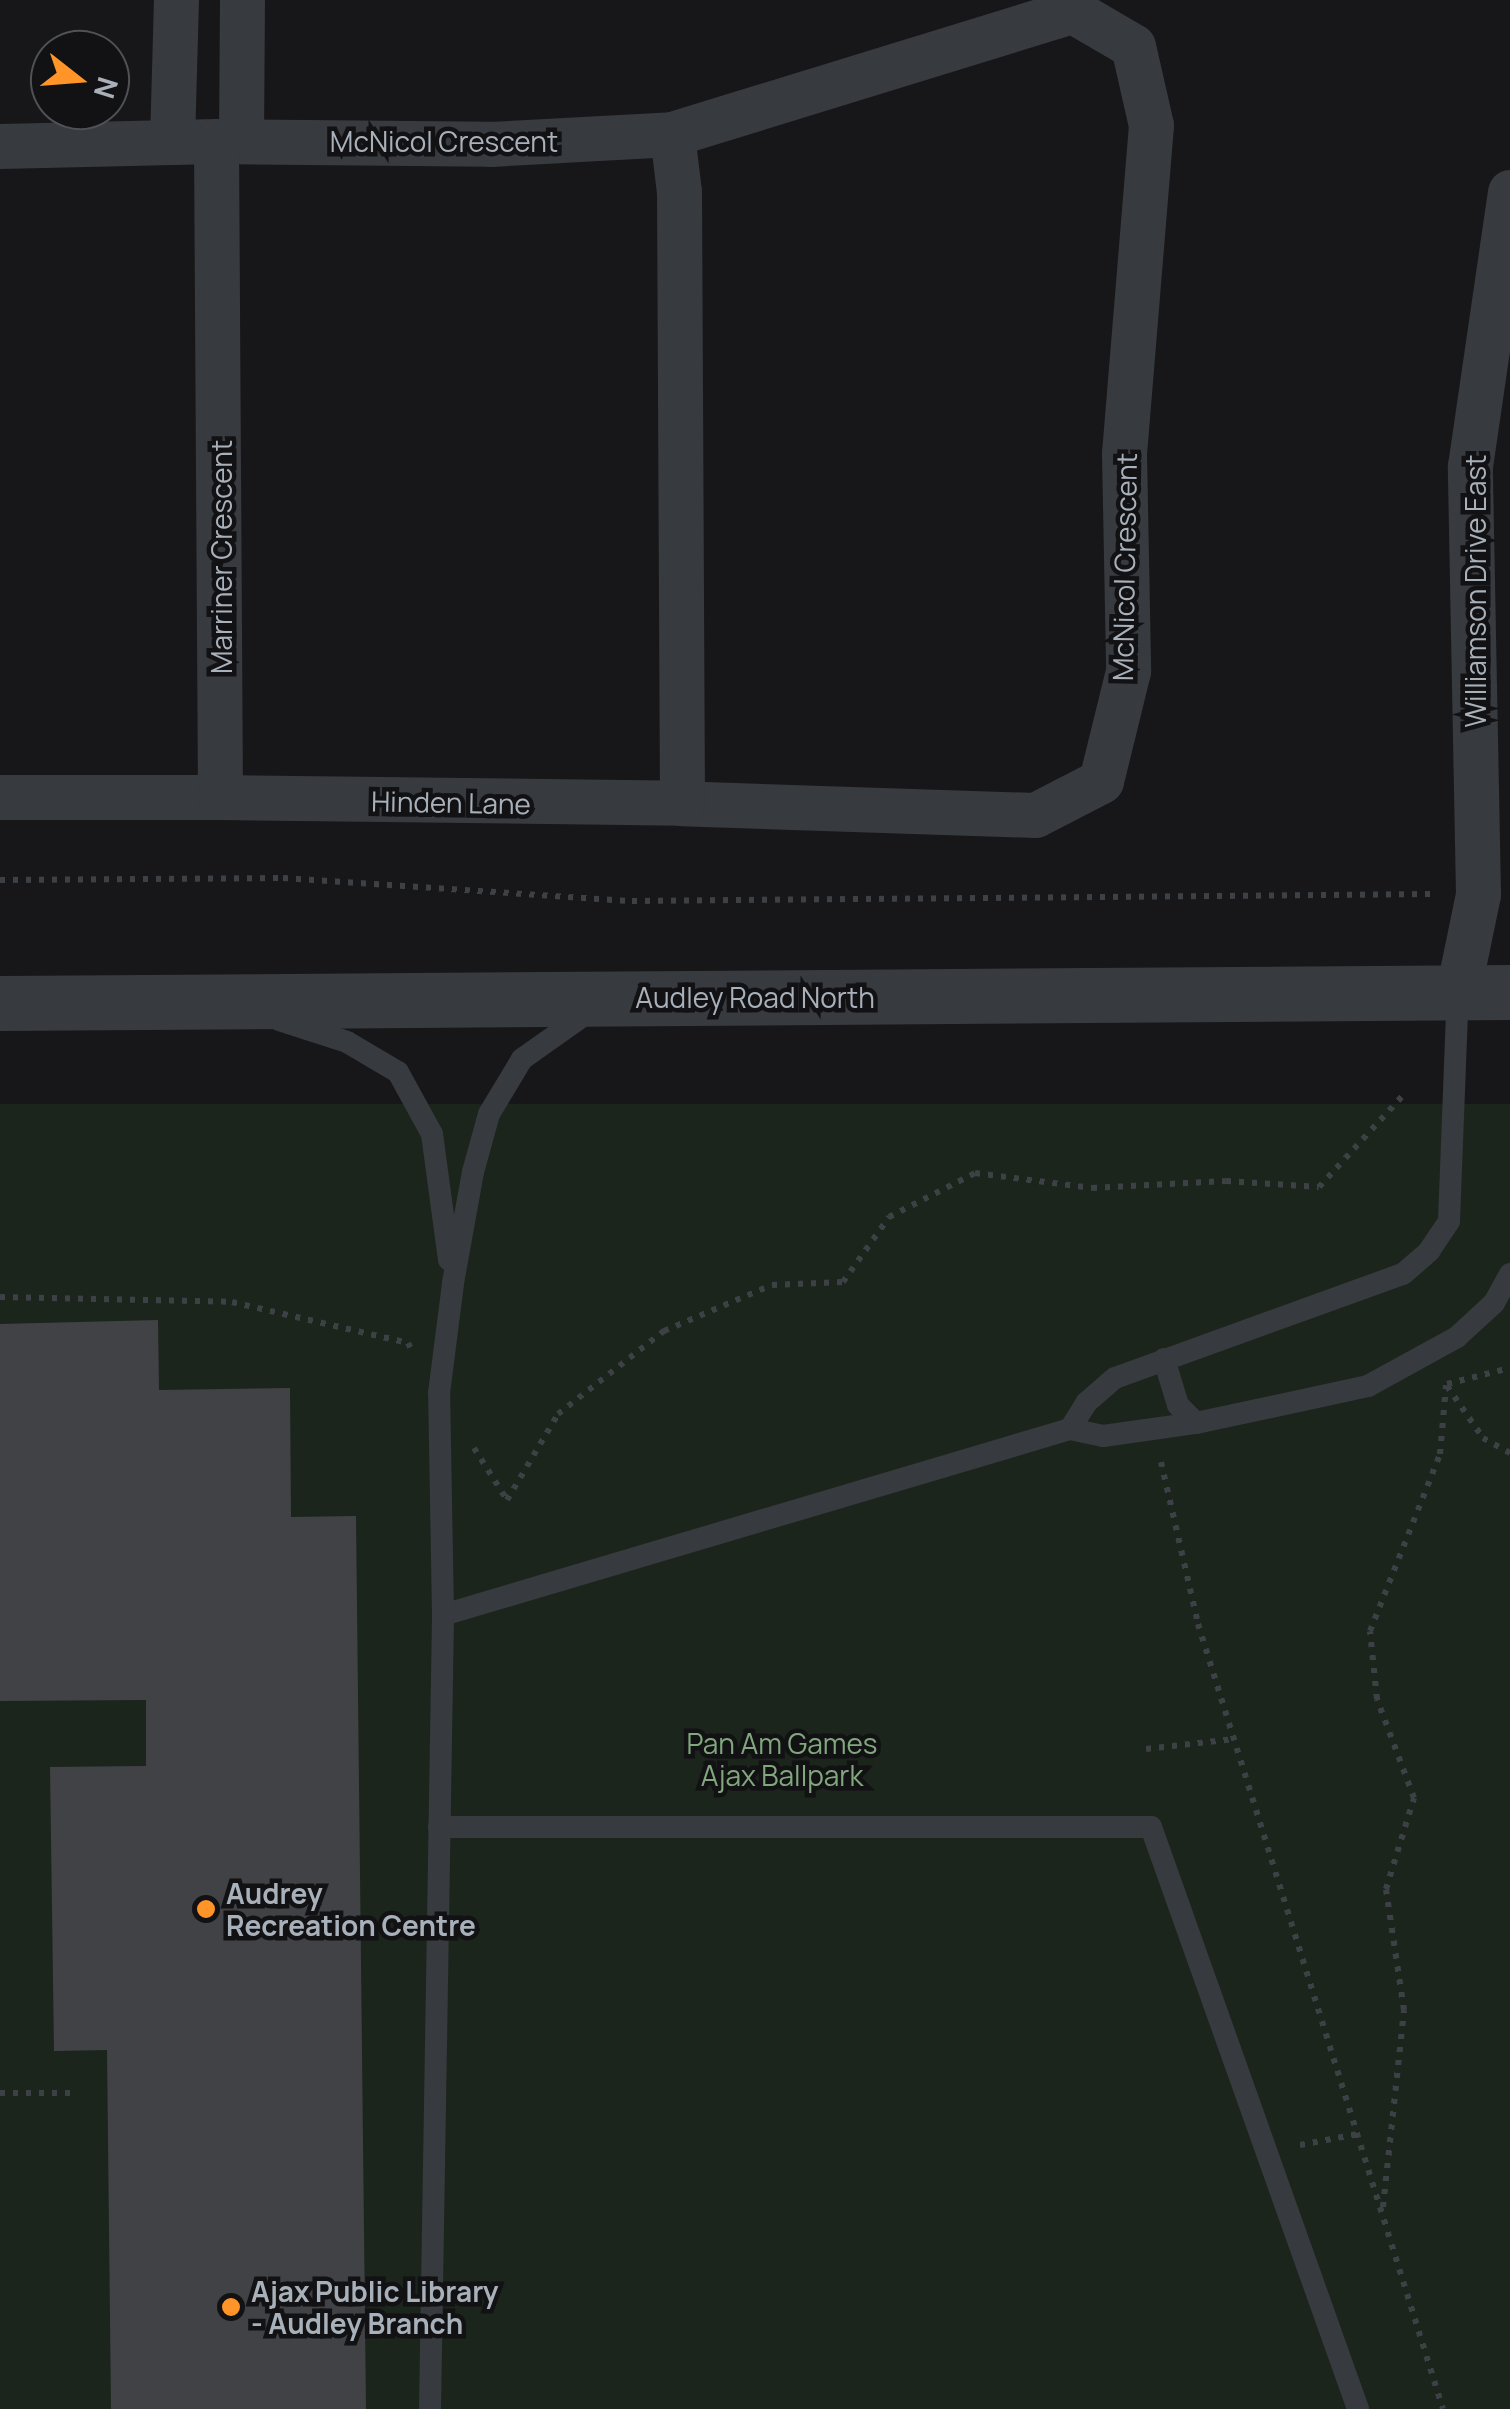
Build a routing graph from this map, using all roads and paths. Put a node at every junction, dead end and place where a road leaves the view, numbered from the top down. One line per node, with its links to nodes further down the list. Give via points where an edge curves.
1 (176, 0): 4 (street, Marriner Crescent)
2 (242, 0): 4 (street, Marriner Crescent)
3 (672, 134): 4 (street, McNicol Crescent, via 490,144); 9 (street, via 679,192); 9 (street, McNicol Crescent, via 1073,10 1133,46 1151,125 1124,454 1128,671 1101,781 1035,816)
4 (210, 141): 5 (street); 8 (street, Marriner Crescent)
5 (0, 146)
6 (1510, 192): 11 (street, Williamson Drive East, via 1470,466)
7 (0, 797): 8 (street)
8 (220, 797): 9 (street, Hinden Lane)
9 (682, 802)
10 (0, 880): 11 (path, via 283,878 632,901)
11 (1478, 894): 12 (street, Williamson Drive East)
12 (1484, 991): 13 (street, Audley Road North); 20 (lane, via 1449,1221 1429,1251 1403,1274)
13 (609, 998): 14 (street, Audley Road North); 18 (lane, via 522,1059 489,1114)
14 (218, 1001): 15 (street, Audley Road North); 18 (lane, via 347,1042 398,1072 432,1134)
15 (0, 1002)
16 (1406, 1092): 23 (path, via 1319,1187 1226,1180 1092,1188 976,1173 889,1217 843,1282 772,1285 664,1331 558,1414 507,1500)
17 (1510, 1274): 24 (lane, via 1494,1303 1457,1337 1368,1386)
18 (453, 1283): 23 (lane)
19 (0, 1297): 23 (path, via 232,1302 408,1344)
20 (1164, 1359): 24 (lane, via 1178,1405); 25 (lane, via 1115,1378 1086,1403)
21 (1510, 1368): 22 (path)
22 (1446, 1385): 26 (path, via 1483,1438); 36 (path, via 1440,1454 1370,1631 1377,1698 1414,1798 1386,1889 1404,2010)
23 (439, 1393): 28 (lane)
24 (1196, 1423): 25 (lane, via 1103,1436)
25 (1070, 1430): 28 (lane)
26 (1510, 1454)
27 (1162, 1465): 29 (path, via 1198,1624)
28 (443, 1615): 31 (lane)
29 (1234, 1740): 30 (path); 34 (path)
30 (1146, 1749)
31 (439, 1827): 35 (lane, via 1151,1827); 37 (lane)
32 (0, 2093): 33 (path)
33 (76, 2094)
34 (1358, 2134): 35 (path); 36 (path)
35 (1264, 2150): 38 (lane)
36 (1382, 2214): 39 (path)
37 (430, 2409)
38 (1358, 2409)
39 (1443, 2409)

